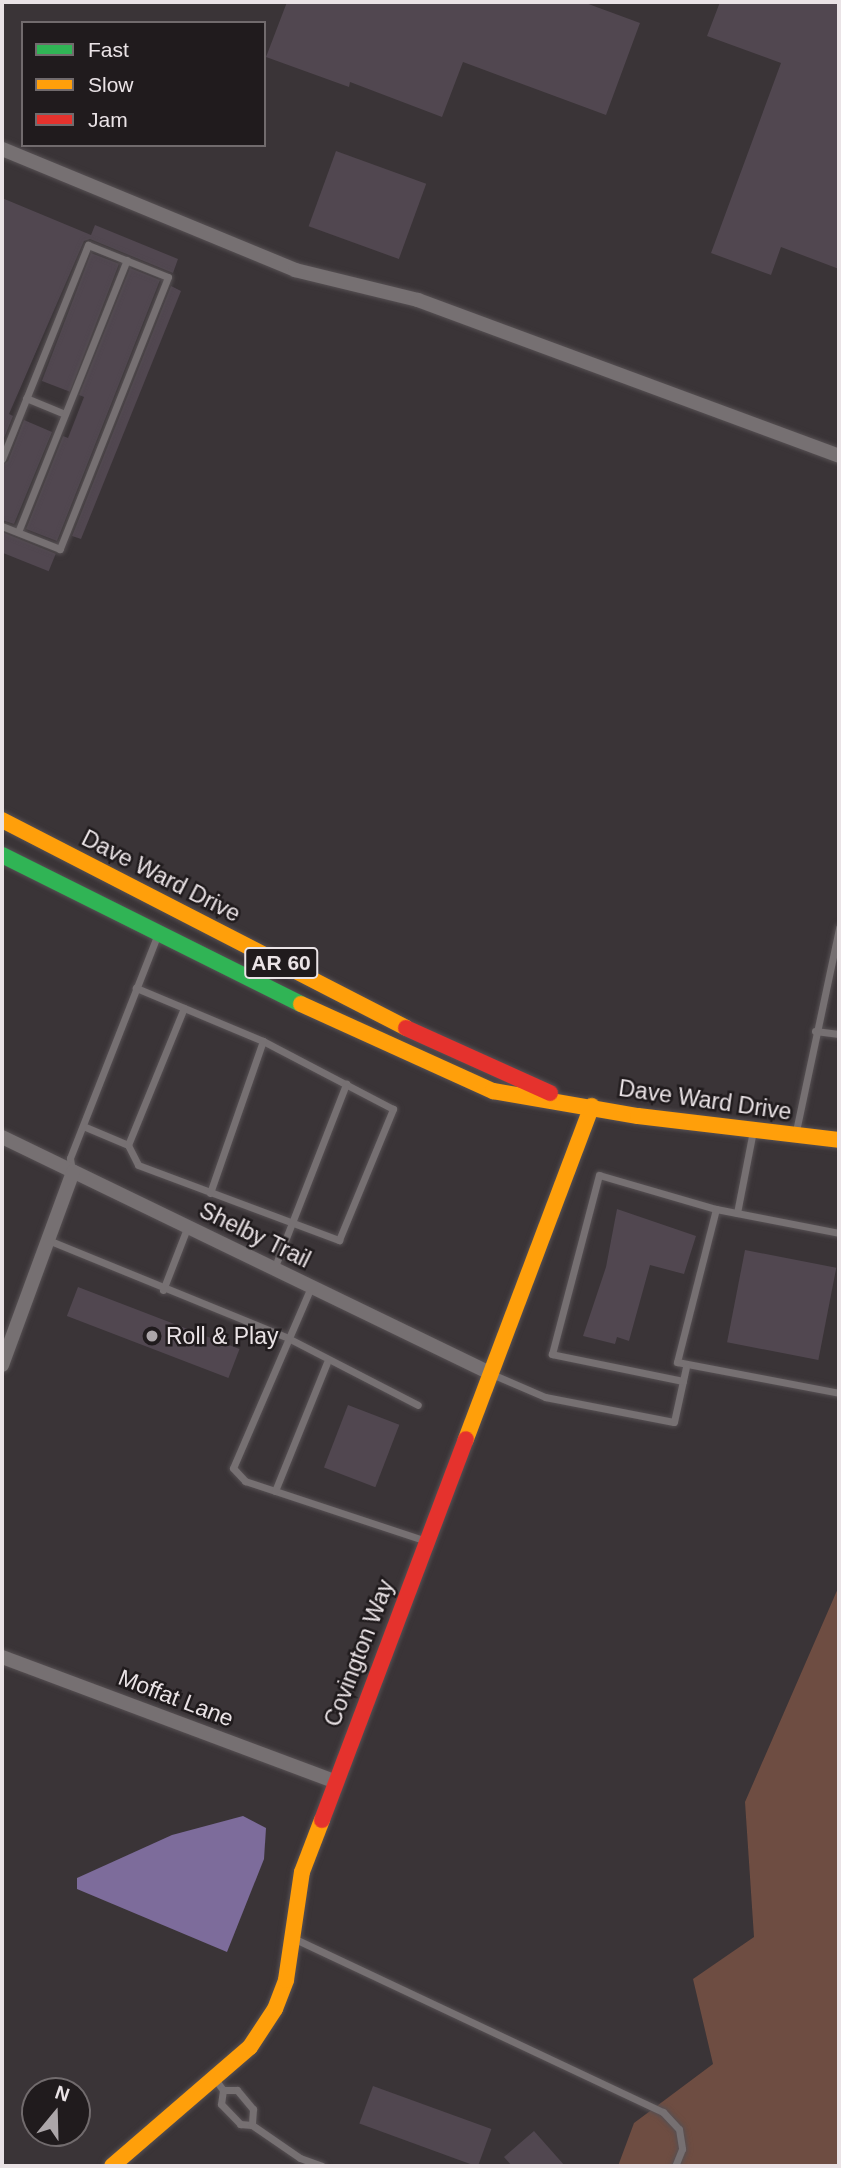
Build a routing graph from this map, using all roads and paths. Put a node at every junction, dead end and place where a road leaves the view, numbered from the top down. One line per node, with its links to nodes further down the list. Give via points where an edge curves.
1 (2, 149): 5 (street, via 295,270 418,300)
2 (127, 260): 3 (lane, via 88,245); 4 (lane); 8 (lane, via 168,277 60,549)
3 (26, 398): 4 (lane); 6 (lane)
4 (65, 414): 8 (lane)
5 (839, 456)
6 (2, 459)
7 (2, 526): 8 (lane)
8 (18, 532)
9 (2, 820): 19 (main road, Dave Ward Drive / AR 60, via 404,1027)
10 (2, 855): 12 (main road, Dave Ward Drive / AR 60)
11 (839, 928): 15 (lane)
12 (159, 933): 13 (lane); 19 (main road, Dave Ward Drive / AR 60, via 378,1042 492,1091)
13 (136, 988): 14 (lane); 21 (lane)
14 (184, 1008): 17 (lane); 26 (lane)
15 (816, 1031): 16 (lane); 23 (lane)
16 (839, 1034)
17 (263, 1041): 18 (lane); 28 (lane)
18 (346, 1084): 31 (lane); 31 (lane, via 393,1109 339,1240)
19 (564, 1100): 20 (main road, Dave Ward Drive / AR 60)
20 (592, 1107): 22 (main road, Dave Ward Drive / AR 60); 42 (main road, Covington Way)
21 (83, 1126): 26 (lane); 27 (lane, via 70,1158)
22 (753, 1131): 23 (main road, Dave Ward Drive / AR 60); 30 (lane)
23 (796, 1135): 25 (main road, Dave Ward Drive / AR 60)
24 (2, 1137): 27 (street, Shelby Trail)
25 (839, 1140)
26 (128, 1145): 28 (lane, via 138,1165)
27 (73, 1172): 32 (street, Shelby Trail); 34 (street)
28 (210, 1193): 31 (lane)
29 (716, 1209): 30 (lane); 41 (lane, via 677,1362); 43 (lane, via 599,1175 552,1354)
30 (737, 1213): 33 (lane)
31 (291, 1225): 35 (lane)
32 (187, 1228): 35 (street, Shelby Trail); 37 (lane)
33 (839, 1233)
34 (48, 1240): 37 (lane); 40 (street)
35 (274, 1269): 36 (street, Shelby Trail)
36 (311, 1287): 38 (lane); 42 (street, Shelby Trail)
37 (163, 1290): 38 (lane)
38 (288, 1338): 39 (lane); 46 (lane, via 233,1468 245,1481)
39 (327, 1362): 45 (lane); 46 (lane)
40 (2, 1365)
41 (687, 1367): 43 (lane); 44 (lane)
42 (490, 1373): 43 (lane, via 545,1397 674,1422); 47 (main road, Covington Way)
43 (683, 1381)
44 (839, 1394)
45 (418, 1405)
46 (275, 1491): 47 (lane)
47 (427, 1542): 49 (main road, Covington Way)
48 (2, 1657): 49 (street, Moffat Lane)
49 (334, 1782): 50 (main road, Covington Way, via 302,1872)
50 (292, 1938): 51 (main road, Covington Way, via 275,2009); 57 (lane, via 663,2112 679,2129 682,2149)
51 (219, 2084): 52 (lane, via 221,2104 240,2124); 52 (lane, via 237,2090 245,2099 253,2109); 54 (main road, Covington Way)
52 (252, 2125): 53 (lane)
53 (300, 2158): 55 (lane); 56 (lane)
54 (113, 2166)
55 (297, 2166)
56 (322, 2166)
57 (676, 2166)

